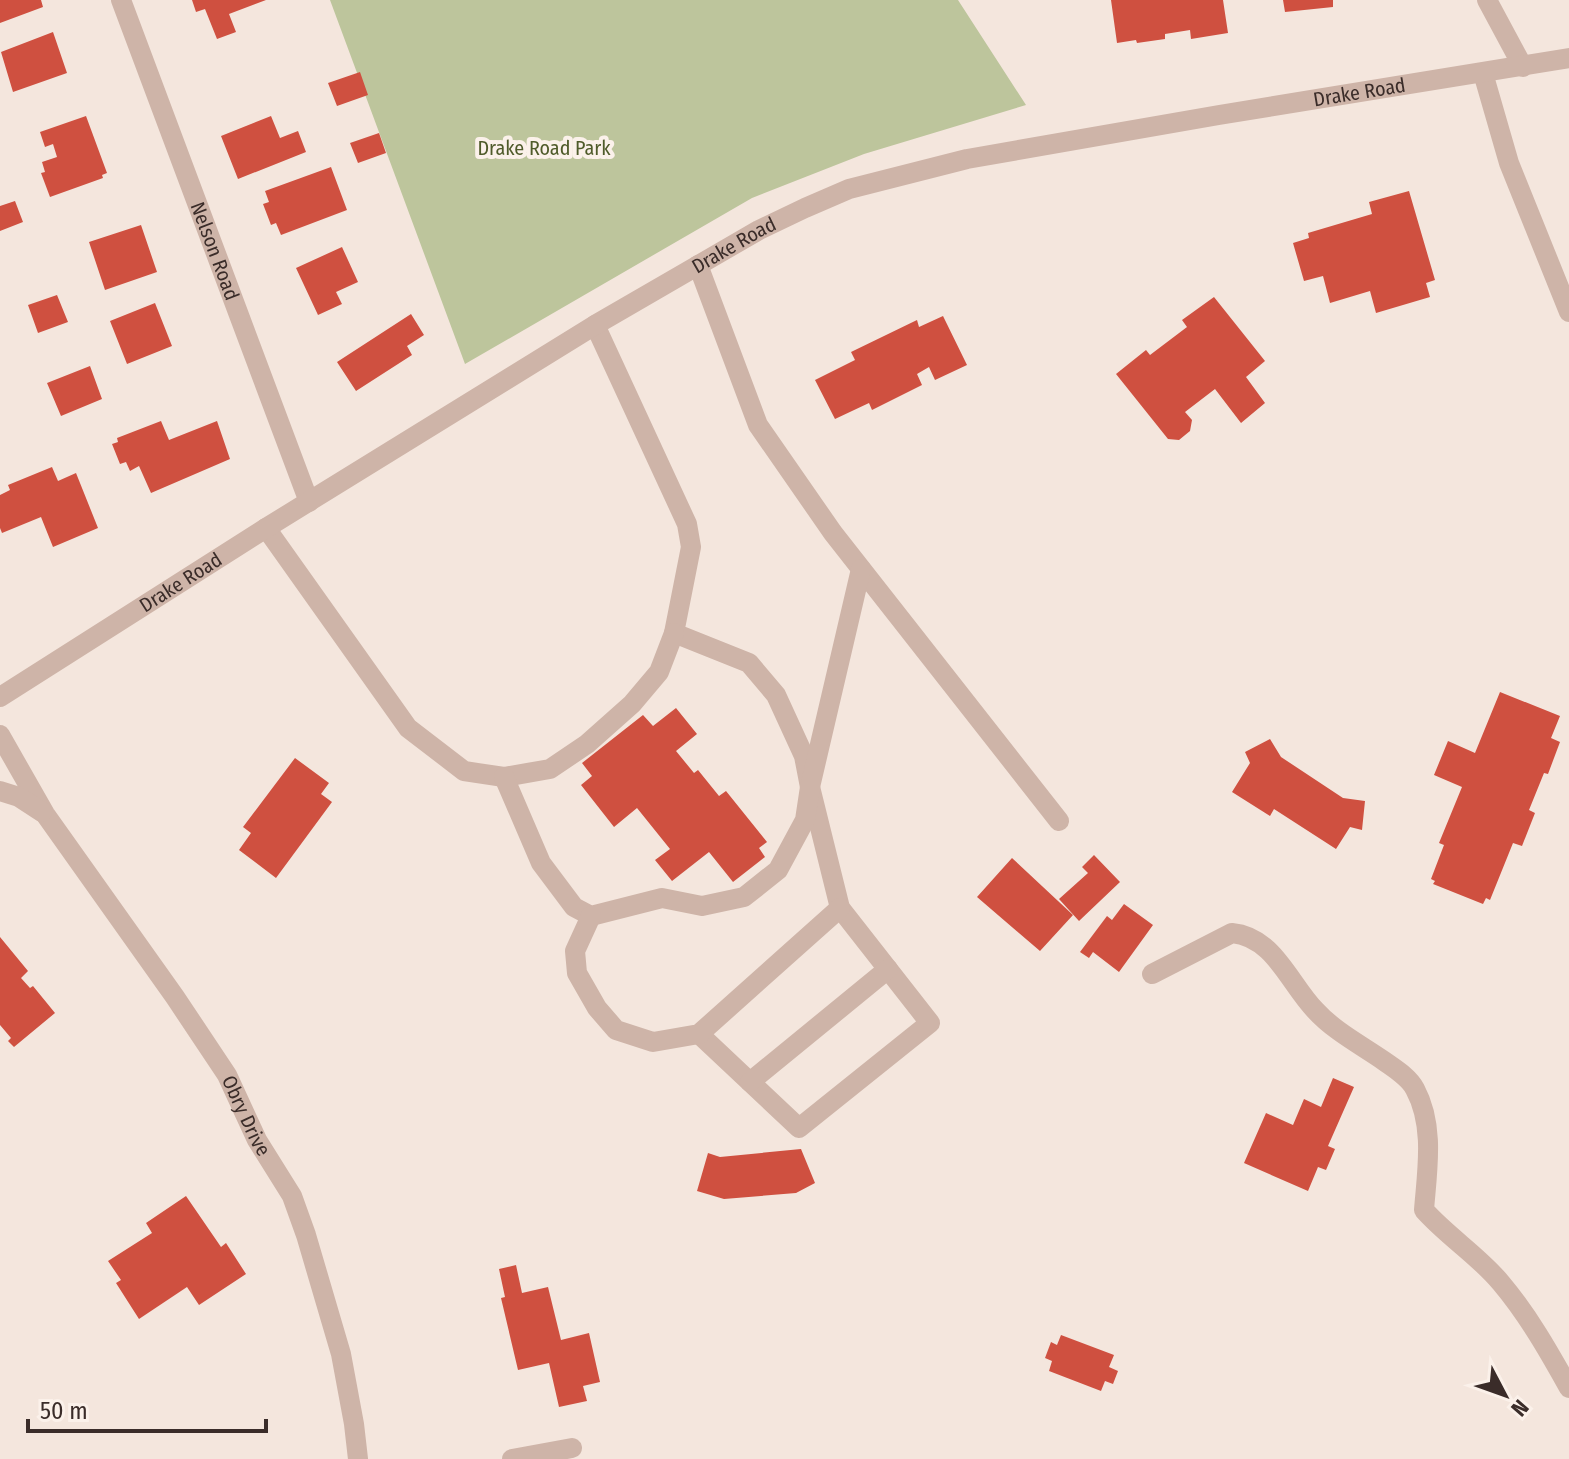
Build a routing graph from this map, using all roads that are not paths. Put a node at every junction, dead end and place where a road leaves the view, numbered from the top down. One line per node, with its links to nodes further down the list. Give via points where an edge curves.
1 (121, 0): 9 (street, Nelson Road)
2 (1487, 0): 4 (street)
3 (1569, 58): 4 (street, Drake Road)
4 (1523, 67): 5 (street, Drake Road)
5 (1483, 73): 6 (street, Drake Road, via 967,159 849,189); 7 (street, via 1509,163)
6 (698, 265): 8 (street, Drake Road); 11 (street, via 758,425)
7 (1569, 312)
8 (595, 325): 9 (street, Drake Road); 12 (street, via 687,524 691,547)
9 (309, 502): 10 (street, Drake Road)
10 (266, 528): 13 (street, Drake Road); 15 (street, via 408,728 464,771)
11 (861, 569): 16 (street); 19 (street)
12 (674, 633): 15 (street, via 659,672 587,744 550,769); 16 (street, via 749,663 776,695 804,756)
13 (0, 697)
14 (0, 735): 18 (street, Obry Drive)
15 (504, 777): 21 (street, via 541,863 574,907)
16 (810, 787): 20 (street); 21 (street, via 805,820 778,870 744,897 702,906 662,898)
17 (0, 791): 18 (street, Obry Drive)
18 (45, 814): 28 (street, Obry Drive, via 227,1075 257,1140 292,1196 341,1354)
19 (1059, 821)
20 (840, 908): 22 (street); 24 (street)
21 (591, 916): 24 (street, via 575,951 577,973 616,1030 653,1042)
22 (888, 969): 25 (street); 25 (street, via 930,1023 799,1128)
23 (1152, 974): 26 (street, via 1232,933 1246,935 1270,951 1322,1017 1414,1086 1427,1130 1424,1210 1500,1282)
24 (699, 1034): 25 (street)
25 (750, 1082)
26 (1569, 1388)
27 (572, 1448): 29 (street)
28 (358, 1459)
29 (512, 1459)

